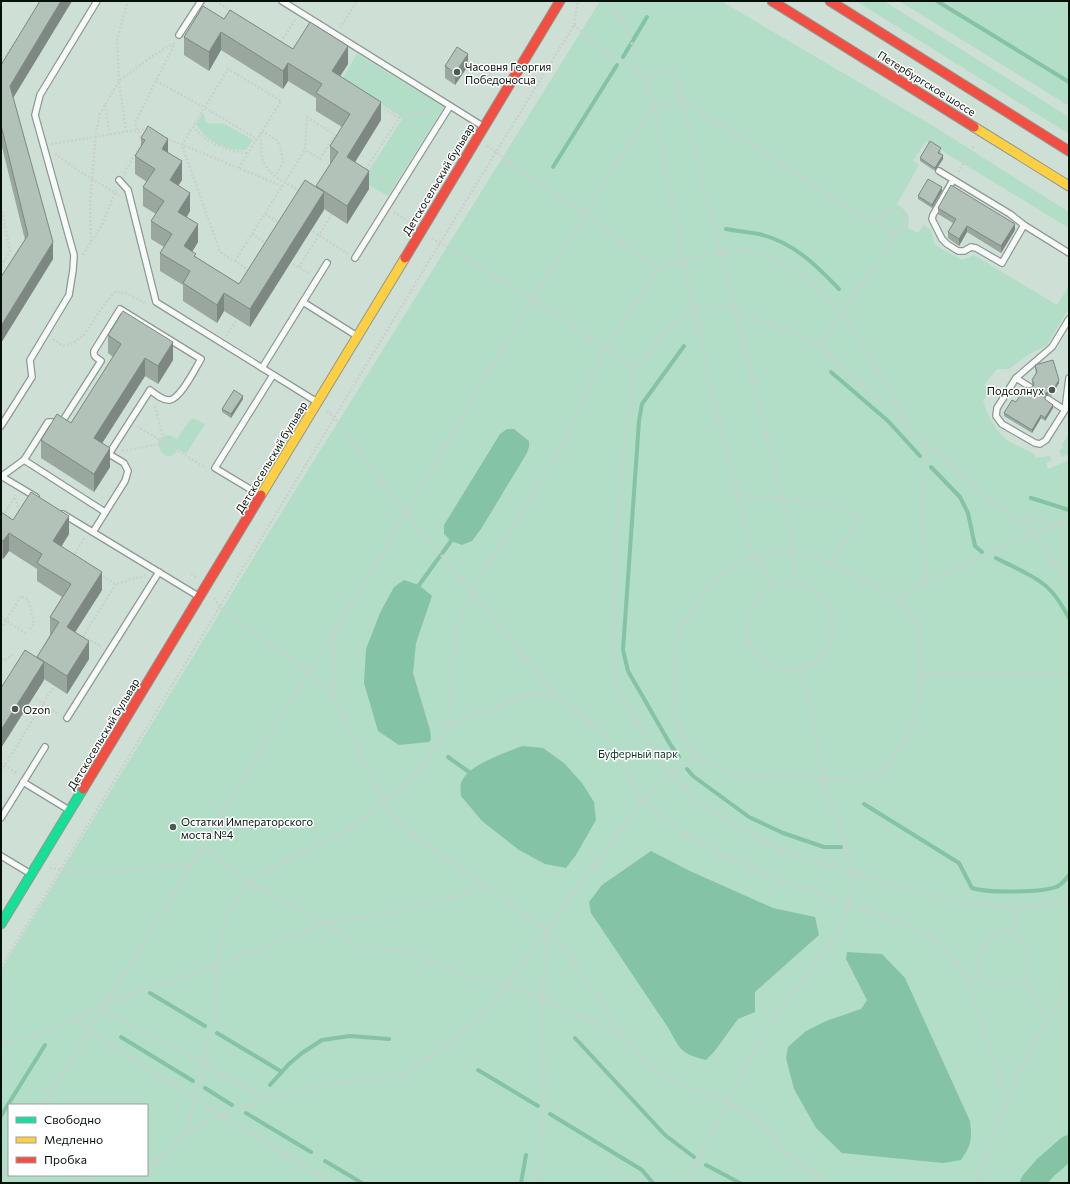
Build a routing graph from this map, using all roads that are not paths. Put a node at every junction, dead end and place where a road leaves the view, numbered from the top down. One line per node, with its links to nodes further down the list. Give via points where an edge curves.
1 (97, 1): 30 (lane, via 40,94 35,115 74,255 69,295 30,360 32,377)
2 (201, 1): 7 (lane)
3 (282, 1): 8 (lane)
4 (560, 1): 9 (street, Детскосельский бульвар)
5 (772, 1): 14 (street, Петербургское шоссе)
6 (830, 1): 10 (street, Петербургское шоссе)
7 (180, 35)
8 (450, 106): 9 (lane); 17 (lane)
9 (484, 127): 21 (street, Детскосельский бульвар)
10 (1069, 150)
11 (939, 171): 13 (lane)
12 (119, 180): 22 (lane, via 128,190 156,302)
13 (953, 180): 15 (lane, via 1010,214); 15 (lane, via 932,219 947,244 958,251 976,248 1002,263)
14 (1069, 186)
15 (1024, 226): 16 (lane)
16 (1069, 253)
17 (355, 258)
18 (327, 263): 19 (lane)
19 (303, 302): 21 (lane); 22 (lane)
20 (1069, 319): 24 (lane, via 1052,347)
21 (358, 336): 28 (street, Детскосельский бульвар)
22 (262, 368): 23 (lane)
23 (273, 375): 28 (lane); 33 (lane, via 216,468)
24 (1016, 378): 26 (lane); 29 (lane, via 997,408 996,416 1002,424 1040,444 1046,440)
25 (1069, 378): 29 (lane)
26 (1030, 387)
27 (1048, 399): 29 (lane)
28 (318, 402): 33 (street, Детскосельский бульвар)
29 (1065, 410)
30 (1, 426)
31 (24, 460): 32 (lane); 36 (lane); 36 (lane, via 48,422 60,425 100,361 93,355 94,352 120,309 201,359 179,394 170,400 162,399 150,390 109,454 124,463 128,471 125,481)
32 (1, 476): 34 (lane)
33 (261, 496): 39 (street, Детскосельский бульвар)
34 (43, 501)
35 (60, 512): 37 (lane)
36 (105, 512): 37 (lane)
37 (91, 531): 38 (lane)
38 (159, 572): 39 (lane); 40 (lane)
39 (200, 597): 43 (street, Детскосельский бульвар)
40 (67, 718)
41 (45, 747): 42 (lane)
42 (24, 780): 43 (lane); 44 (lane)
43 (70, 810): 46 (street, Детскосельский бульвар)
44 (1, 818)
45 (1, 856): 46 (lane)
46 (31, 874): 47 (street, Детскосельский бульвар)
47 (1, 924)

